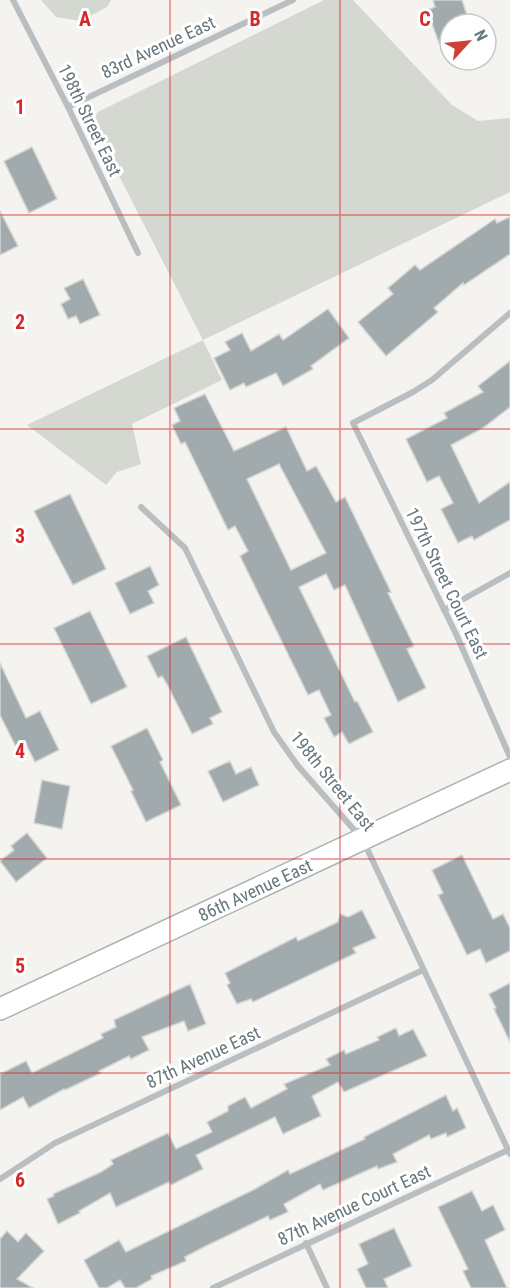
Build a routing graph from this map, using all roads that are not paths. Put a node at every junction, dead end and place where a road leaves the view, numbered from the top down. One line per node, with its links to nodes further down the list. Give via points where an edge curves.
1 (13, 0): 3 (street, 198th Street East)
2 (293, 0): 3 (street, 83rd Avenue East)
3 (68, 107): 4 (street, 198th Street East)
4 (138, 253)
5 (510, 313): 8 (street, 197th Street Court East, via 432,380 353,423)
6 (141, 507): 11 (street, 198th Street East, via 185,548 274,732 298,766)
7 (510, 573): 8 (street)
8 (444, 610): 9 (street, 197th Street Court East)
9 (510, 757)
10 (510, 770): 11 (street, 86th Avenue East)
11 (363, 840): 12 (street, 198th Street East); 13 (street, 86th Avenue East)
12 (423, 970): 14 (street, 198th Street East); 15 (street, 87th Avenue East, via 55,1143)
13 (0, 1009)
14 (509, 1152): 16 (street, 87th Avenue Court East)
15 (0, 1178)
16 (306, 1243): 17 (street, 87th Avenue Court East); 18 (street)
17 (213, 1288)
18 (327, 1288)

